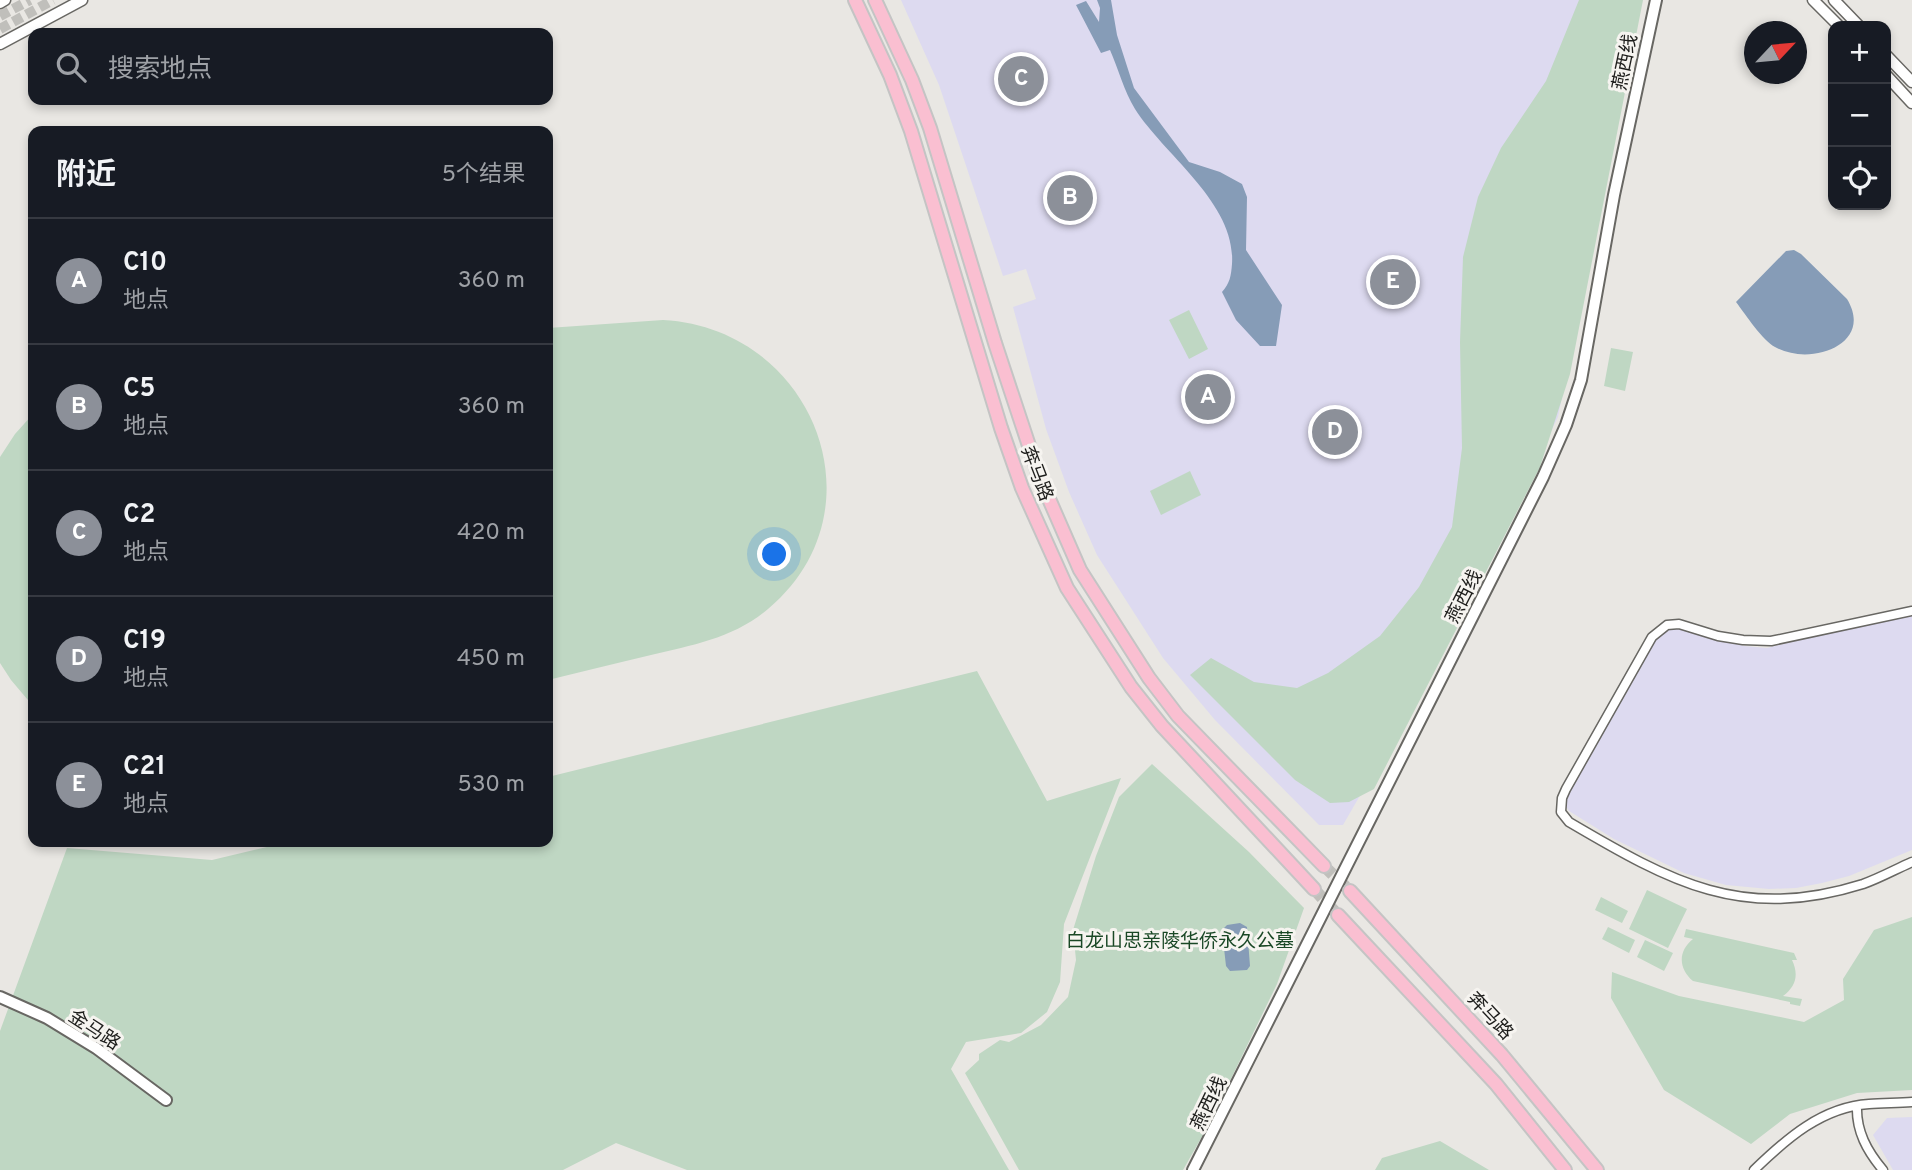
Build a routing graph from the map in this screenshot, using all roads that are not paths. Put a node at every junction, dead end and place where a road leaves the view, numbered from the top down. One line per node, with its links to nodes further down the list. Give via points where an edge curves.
1 (5, 0): 8 (street)
2 (82, 0): 11 (street)
3 (855, 0): 21 (main road, 奔马路, via 911,131 1022,488 1067,588 1138,697)
4 (876, 0): 20 (main road, 奔马路, via 930,128 1021,423 1080,570 1178,716)
5 (1656, 0): 28 (main road, 燕西线, via 1581,380 1566,425)
6 (1813, 0): 9 (street)
7 (1834, 0): 10 (street)
8 (0, 3)
9 (1834, 21)
10 (1854, 21)
11 (30, 28)
12 (28, 29): 13 (street)
13 (0, 44)
14 (1891, 60): 16 (street)
15 (1891, 80): 17 (street)
16 (1912, 82)
17 (1912, 103)
18 (1912, 611): 19 (street, via 1771,641 1718,636 1679,624 1659,629 1566,789 1561,812 1569,822 1645,865 1730,896 1797,900 1866,883)
19 (1912, 862)
20 (1324, 866)
21 (1314, 889)
22 (1350, 891): 30 (main road, 奔马路, via 1502,1055)
23 (1338, 915): 29 (main road, via 1496,1084)
24 (0, 997): 25 (main road, 金马路, via 47,1018 96,1048)
25 (166, 1100)
26 (1912, 1102): 27 (street)
27 (1857, 1105): 31 (street, via 1817,1119); 32 (street, via 1862,1138)
28 (1193, 1170)
29 (1565, 1170)
30 (1597, 1170)
31 (1754, 1170)
32 (1883, 1170)

